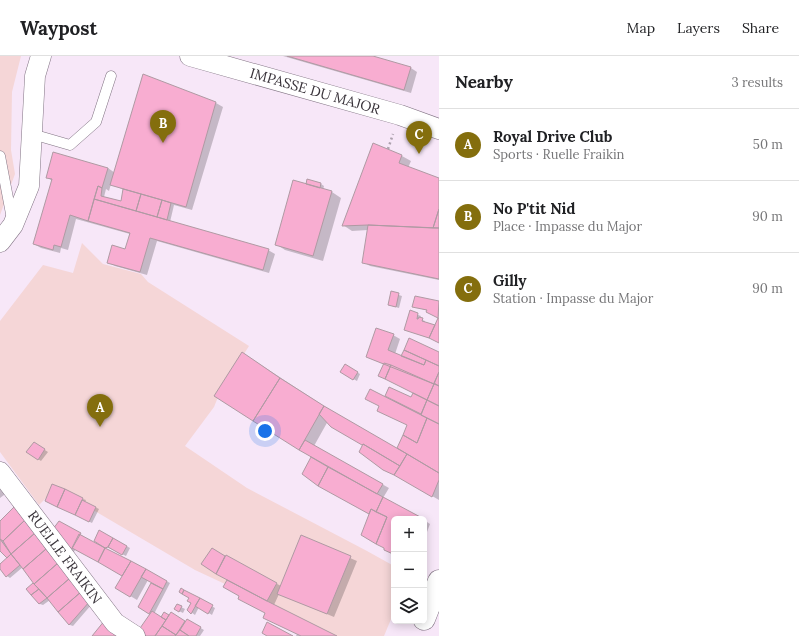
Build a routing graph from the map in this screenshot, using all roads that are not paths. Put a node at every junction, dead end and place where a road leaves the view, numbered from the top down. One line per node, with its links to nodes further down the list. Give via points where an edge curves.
1 (41, 56): 5 (street, via 35,76)
2 (190, 56): 4 (street, IMPASSE DU MAJOR, via 393,113)
3 (111, 76): 5 (lane, via 96,122 70,145)
4 (439, 129)
5 (32, 134): 7 (street, via 29,186)
6 (0, 156): 7 (lane)
7 (13, 225): 8 (street)
8 (0, 242)
9 (0, 472): 13 (street, RUELLE FRAIKIN, via 114,623)
10 (439, 581): 11 (main road)
11 (427, 612)
12 (422, 624): 14 (main road)
13 (135, 636)
14 (417, 636)

